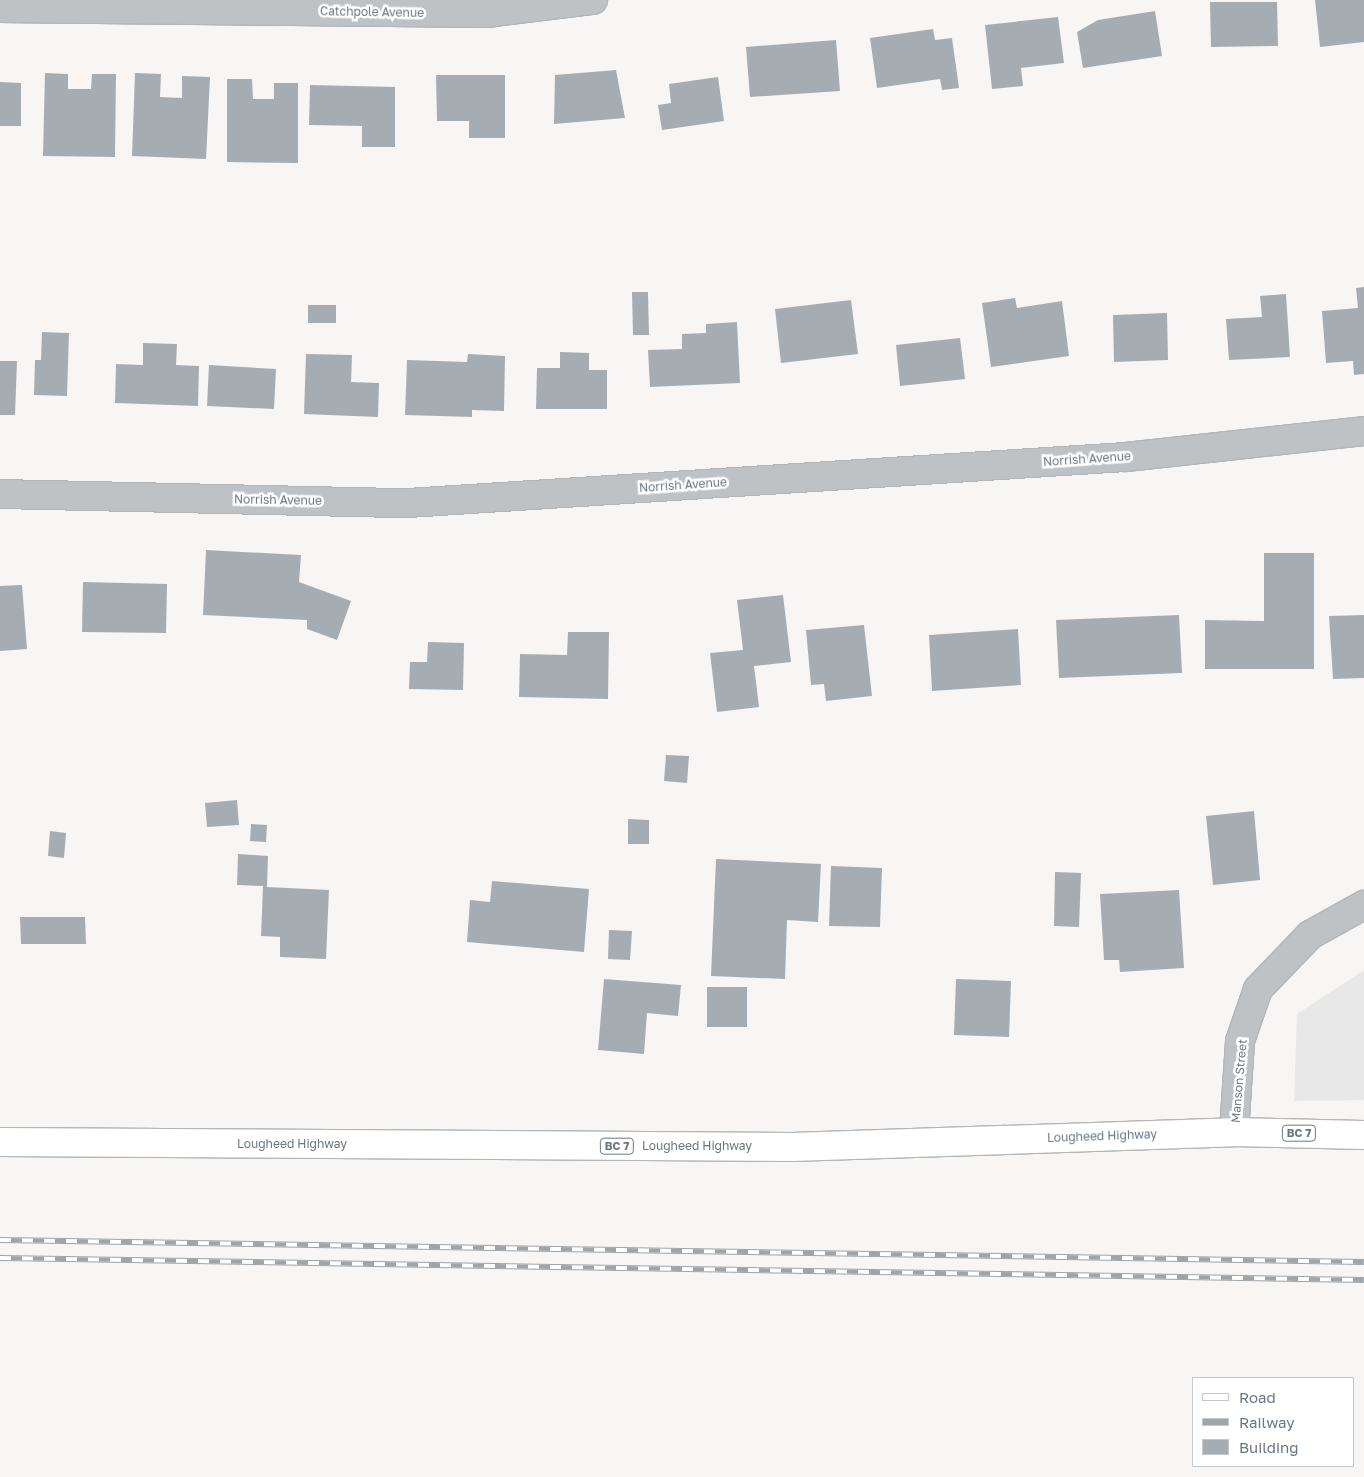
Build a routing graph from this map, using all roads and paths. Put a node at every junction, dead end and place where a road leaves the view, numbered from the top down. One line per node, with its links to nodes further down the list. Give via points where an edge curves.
1 (593, 0): 2 (street, Catchpole Avenue, via 486,13)
2 (0, 8)
3 (1364, 431): 4 (street, Norrish Avenue, via 1126,457 408,503)
4 (0, 494)
5 (1364, 905): 6 (street, Manson Street, via 1310,935 1258,989 1240,1040)
6 (1234, 1132): 7 (main road, Lougheed Highway / BC 7); 8 (main road, Lougheed Highway / BC 7, via 792,1147)
7 (1364, 1135)
8 (0, 1142)

